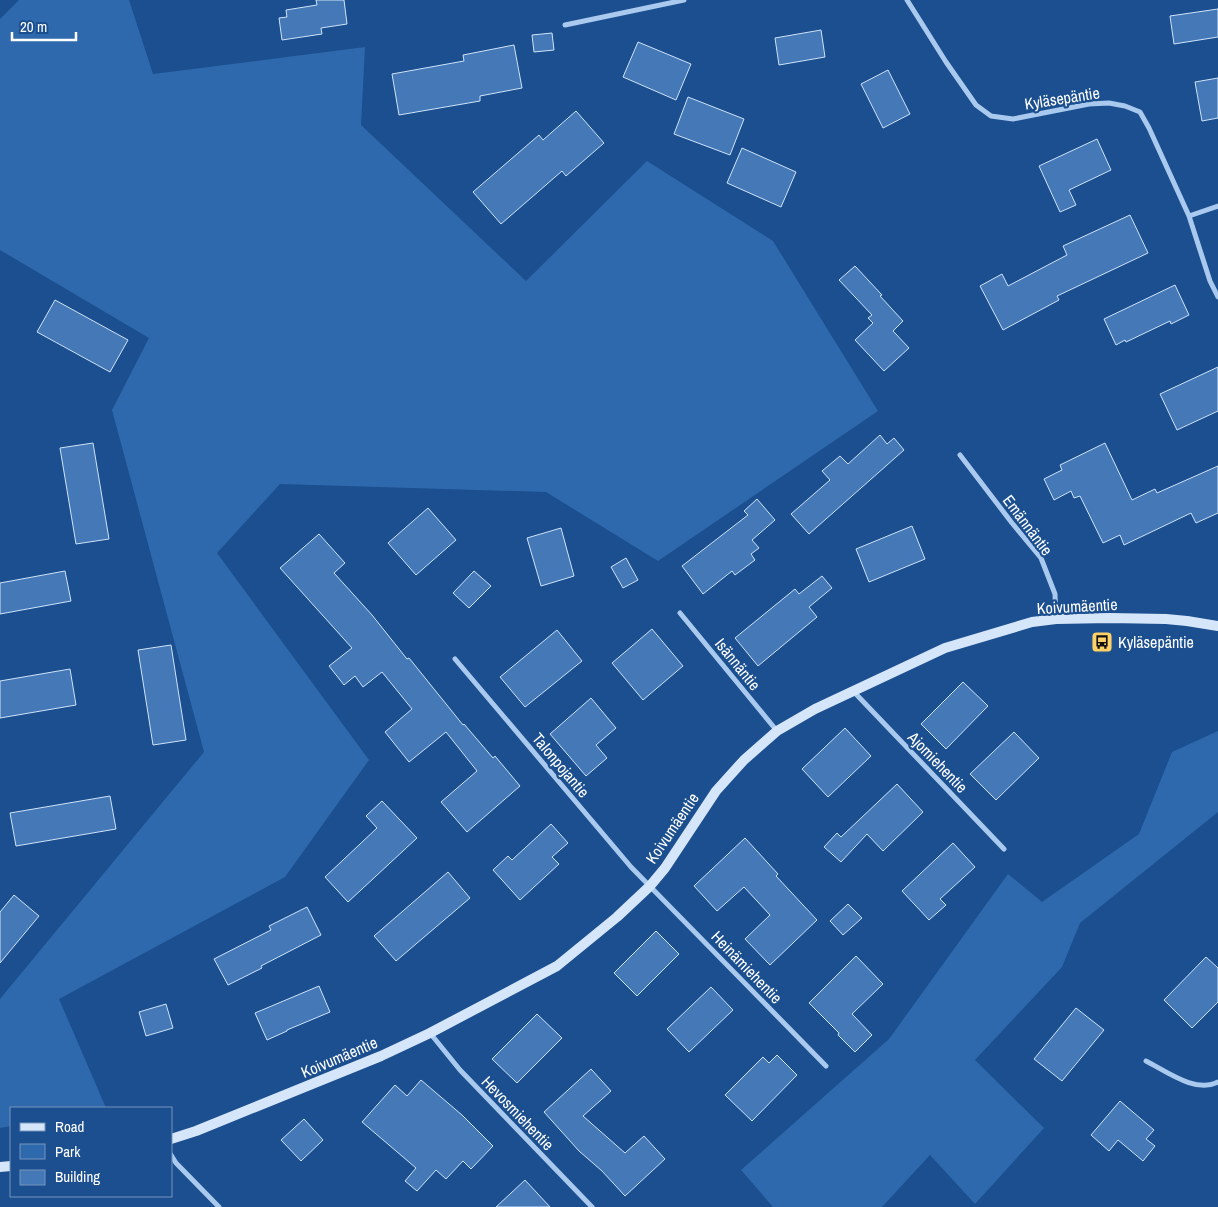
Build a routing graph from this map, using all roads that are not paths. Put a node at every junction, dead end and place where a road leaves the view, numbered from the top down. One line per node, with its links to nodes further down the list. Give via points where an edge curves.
1 (684, 0): 3 (street)
2 (906, 0): 5 (street, Kyläsepäntie, via 976,105 991,116 1013,119 1109,103 1140,112)
3 (565, 25)
4 (1218, 206): 5 (street)
5 (1189, 216): 6 (street, Kyläsepäntie)
6 (1218, 297)
7 (960, 455): 9 (street, Emännäntie, via 1040,558 1055,594)
8 (680, 613): 13 (street, Isännäntie)
9 (1056, 619): 10 (street, Koivumäentie, via 1166,619); 12 (street, Koivumäentie, via 1032,622 945,648)
10 (1218, 626)
11 (455, 659): 15 (street, Talonpojantie)
12 (854, 692): 13 (street, Koivumäentie); 14 (street, Ajomiehentie)
13 (776, 731): 15 (street, Koivumäentie, via 716,791)
14 (1004, 849)
15 (650, 886): 16 (street, Koivumäentie, via 557,966); 18 (street, Heinämiehentie)
16 (430, 1033): 20 (street, Koivumäentie, via 289,1094); 23 (street, Hevosmiehentie, via 460,1070)
17 (1146, 1060): 19 (street, via 1190,1084 1212,1086)
18 (826, 1066)
19 (1218, 1082)
20 (172, 1139)
21 (172, 1156): 22 (street)
22 (219, 1207)
23 (592, 1207)

